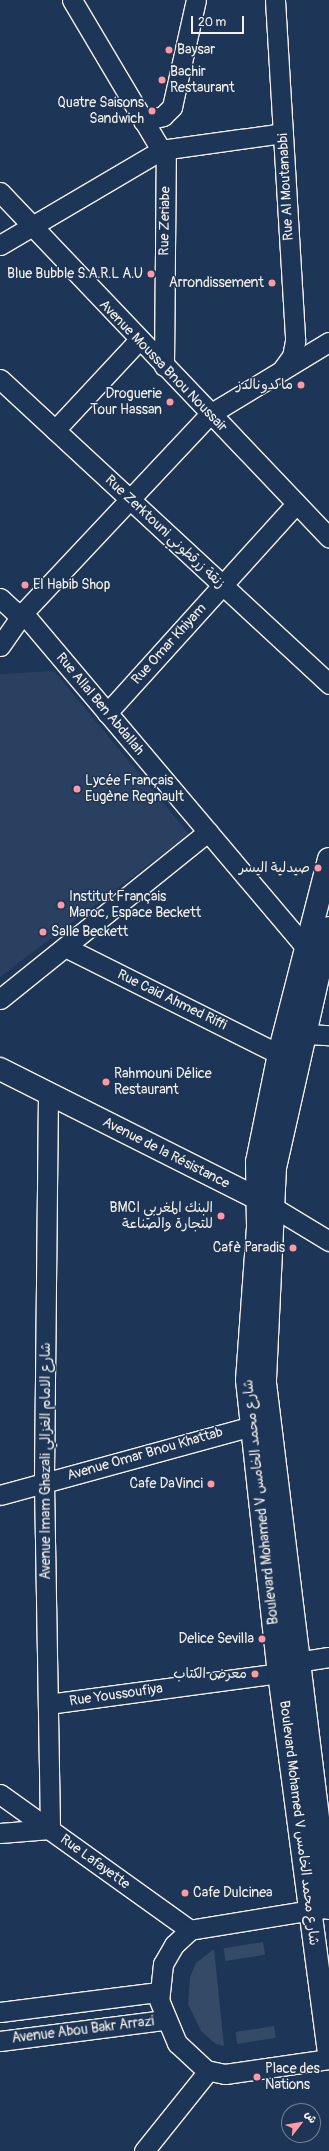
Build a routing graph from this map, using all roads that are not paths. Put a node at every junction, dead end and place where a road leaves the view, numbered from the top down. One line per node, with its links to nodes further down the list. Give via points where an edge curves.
1 (72, 0): 4 (street)
2 (196, 0): 4 (street, via 172,107 163,116)
3 (275, 0): 5 (street, Rue Al Moutanabbi)
4 (143, 121): 6 (street)
5 (283, 133): 6 (street); 13 (street, Rue Al Moutanabbi, via 295,341 292,356)
6 (163, 149): 8 (street); 12 (street, Rue Zeriabe)
7 (0, 192): 8 (street, Avenue Moussa Bnou Noussair)
8 (32, 227): 9 (street); 10 (street, Avenue Moussa Bnou Noussair)
9 (0, 245)
10 (139, 340): 12 (street, Avenue Moussa Bnou Noussair); 16 (street)
11 (329, 342): 13 (street)
12 (164, 366): 15 (street, Avenue Moussa Bnou Noussair)
13 (282, 370): 15 (street)
14 (0, 379): 16 (street, Rue Zerktouni زنقة زرقطوني)
15 (210, 414): 17 (street); 18 (street, Avenue Moussa Bnou Noussair)
16 (55, 430): 17 (street, Rue Zerktouni زنقة زرقطوني)
17 (130, 500): 20 (street, Rue Zerktouni زنقة زرقطوني); 22 (street)
18 (296, 504): 19 (street, Avenue Moussa Bnou Noussair); 20 (street, Rue Omar Khiyam)
19 (329, 538)
20 (222, 585): 24 (street, Rue Zerktouni زنقة زرقطوني); 25 (street, Rue Omar Khiyam)
21 (0, 598): 22 (street, Rue Allal Ben Abdallah)
22 (12, 612): 23 (street); 25 (street, Rue Allal Ben Abdallah)
23 (0, 646)
24 (329, 684)
25 (107, 712): 26 (street, Rue Allal Ben Abdallah)
26 (208, 832): 29 (street); 30 (street, Rue Allal Ben Abdallah)
27 (329, 859): 30 (main road, Boulevard Mohamed V شارع محمد الخامس)
28 (329, 928): 30 (main road, Boulevard Mohamed V شارع محمد الخامس)
29 (65, 946): 31 (street); 34 (street, Rue Caid Ahmed Riffi)
30 (319, 970): 32 (main road, Boulevard Mohamed V شارع محمد الخامس); 34 (main road, Boulevard Mohamed V شارع محمد الخامس)
31 (0, 999)
32 (307, 1034): 33 (street); 37 (main road, Boulevard Mohamed V شارع محمد الخامس)
33 (329, 1035)
34 (279, 1054): 37 (main road, Boulevard Mohamed V شارع محمد الخامس, via 257,1162)
35 (0, 1069): 36 (main road, Avenue de la Résistance)
36 (48, 1093): 37 (main road, Avenue de la Résistance); 40 (street, Avenue Imam Ghazali شارع الامام الغزالي)
37 (266, 1203): 38 (street, Avenue de la Résistance); 39 (main road, Boulevard Mohamed V شارع محمد الخامس, via 247,1380)
38 (329, 1241)
39 (259, 1423): 40 (street, Avenue Omar Bnou Khattab); 43 (main road, Boulevard Mohamed V شارع محمد الخامس); 44 (main road, Boulevard Mohamed V شارع محمد الخامس)
40 (44, 1483): 41 (street, Avenue Omar Bnou Khattab); 45 (street, Avenue Imam Ghazali شارع الامام الغزالي)
41 (0, 1495)
42 (329, 1657): 43 (street)
43 (297, 1662): 49 (main road, Boulevard Mohamed V شارع محمد الخامس)
44 (279, 1673): 45 (street, Rue Youssoufiya); 49 (main road, Boulevard Mohamed V شارع محمد الخامس)
45 (48, 1704): 47 (street, Avenue Imam Ghazali شارع الامام الغزالي)
46 (0, 1794): 47 (street, Rue Lafayette)
47 (50, 1829): 48 (street); 50 (street, Rue Lafayette)
48 (0, 1833)
49 (323, 1909): 50 (street); 55 (main road, Boulevard Mohamed V شارع محمد الخامس)
50 (190, 1930): 51 (street, via 169,1952 159,1977)
51 (159, 1992): 52 (street, Avenue Abou Bakr Arrazi); 53 (street)
52 (0, 2012)
53 (165, 2020): 54 (street, Avenue Abou Bakr Arrazi); 57 (street, via 187,2056)
54 (0, 2041)
55 (329, 2054)
56 (329, 2059): 57 (street, via 225,2074)
57 (208, 2071): 58 (street)
58 (144, 2151)

